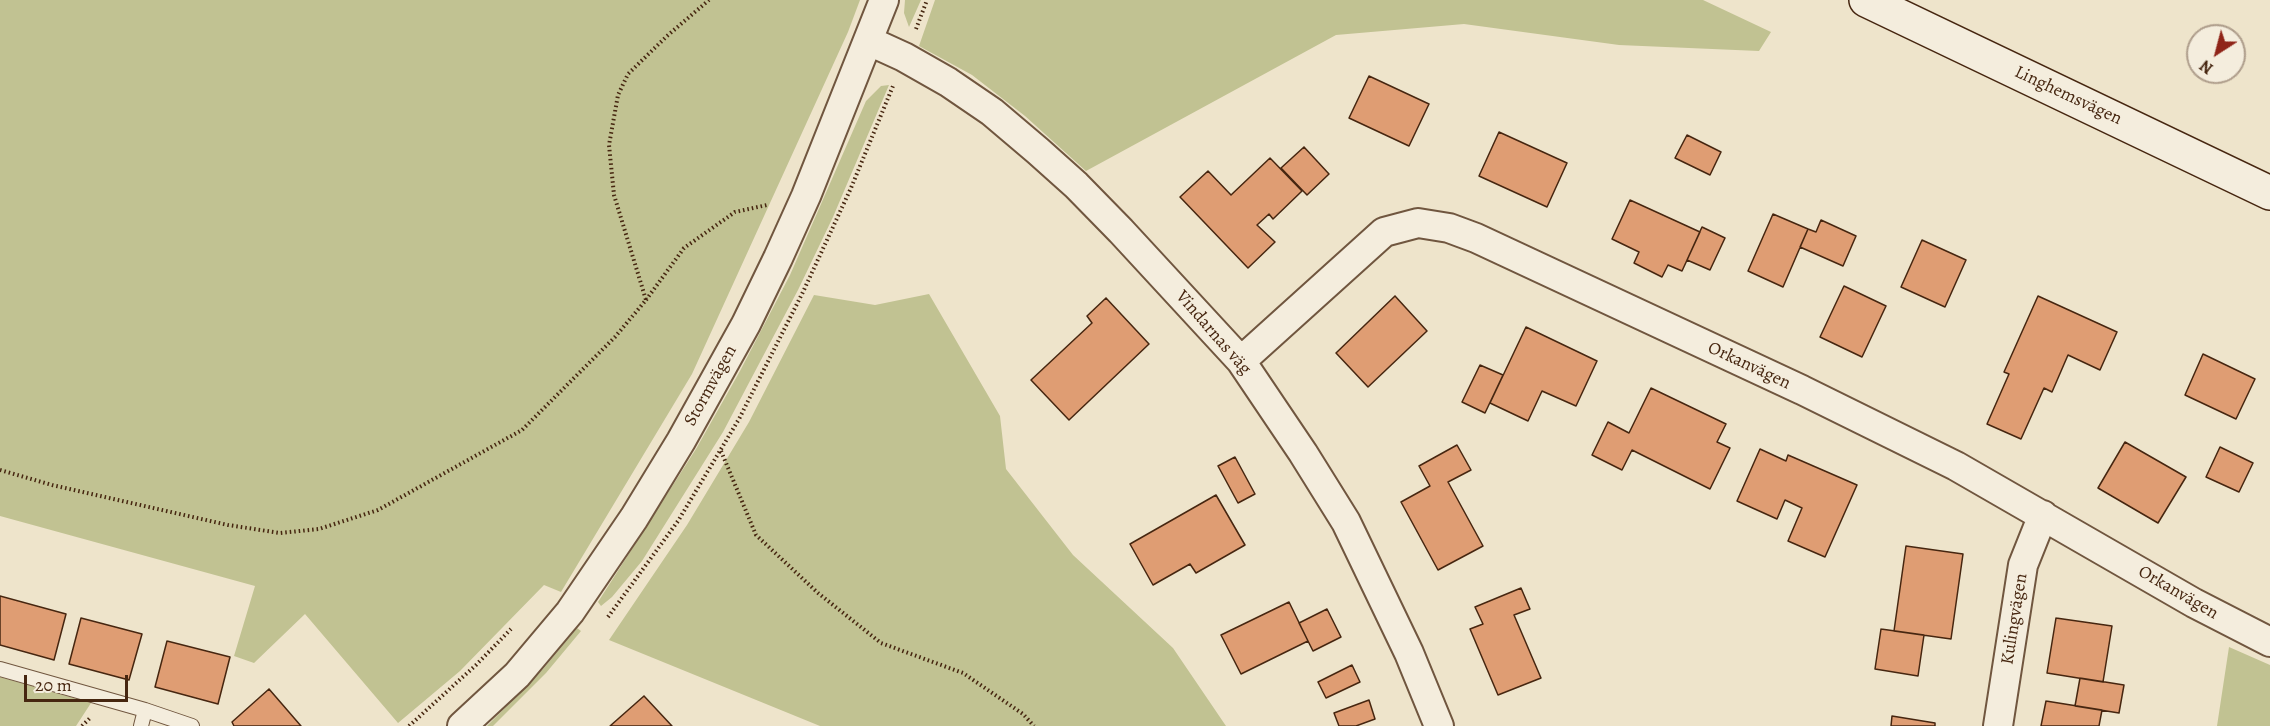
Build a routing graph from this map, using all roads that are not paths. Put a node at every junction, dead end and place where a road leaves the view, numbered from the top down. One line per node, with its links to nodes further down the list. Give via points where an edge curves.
1 (884, 0): 3 (street, Stormvägen)
2 (1866, 0): 4 (main road, Linghemsvägen)
3 (869, 41): 5 (street, Vindarnas väg, via 948,82 1038,151 1121,231); 12 (street, Stormvägen, via 773,268 681,441 570,612 517,675)
4 (2270, 193)
5 (1241, 361): 6 (street, Orkanvägen, via 1384,232 1418,223 1449,228 1802,390); 13 (street, Vindarnas väg, via 1346,522 1409,653)
6 (2043, 514): 7 (street, Orkanvägen, via 2194,603); 14 (street, Kulingvägen, via 2023,565)
7 (2270, 642)
8 (0, 669): 9 (lane)
9 (145, 710): 10 (lane); 11 (lane)
10 (141, 726)
11 (192, 726)
12 (462, 726)
13 (1438, 726)
14 (1998, 726)

